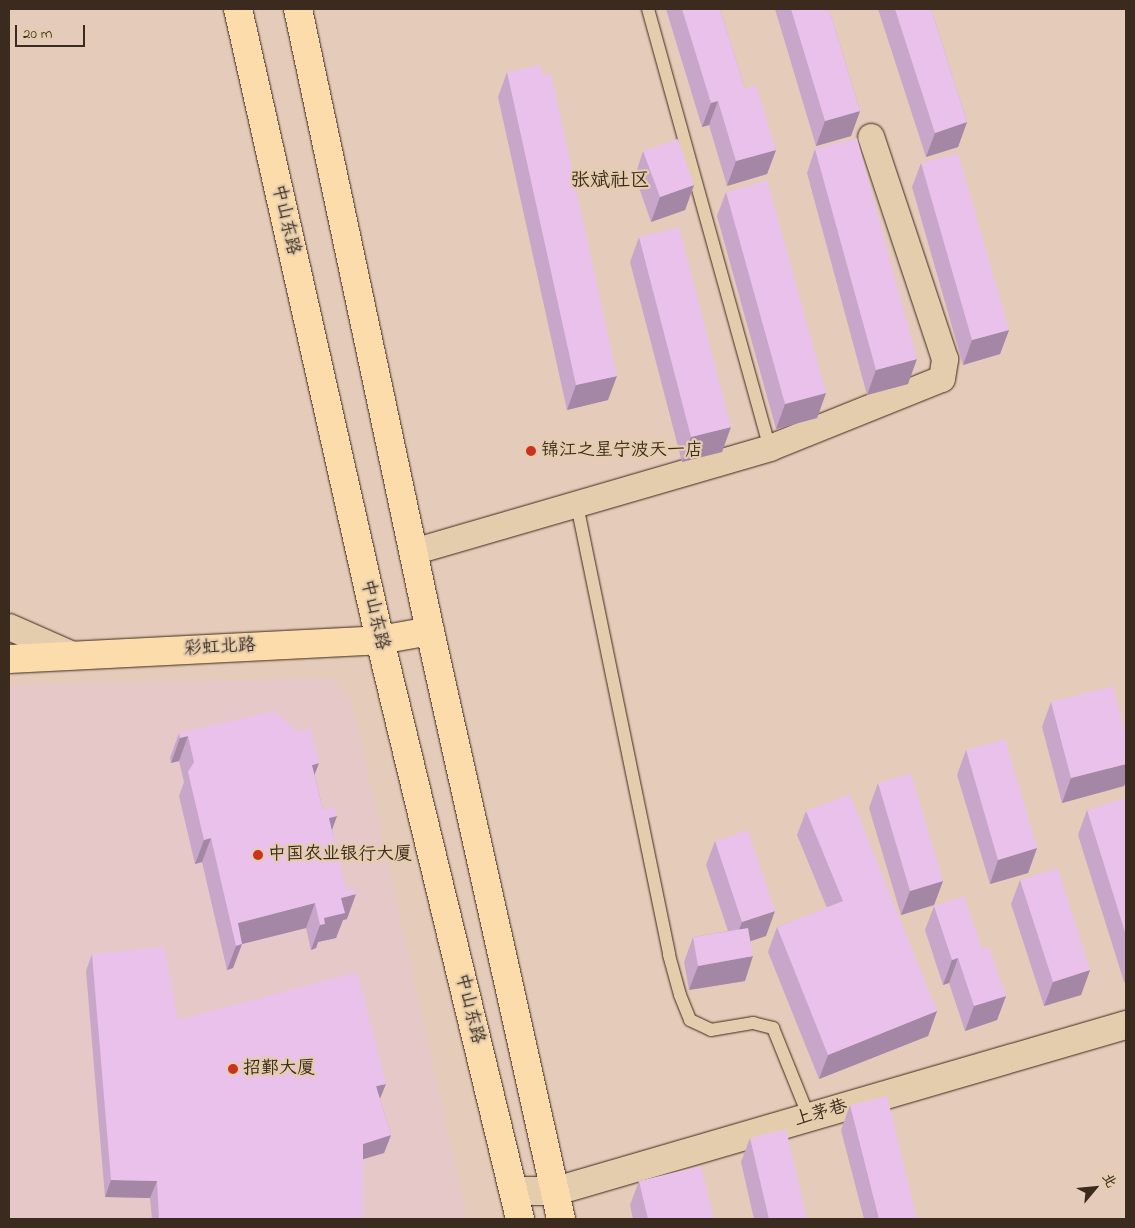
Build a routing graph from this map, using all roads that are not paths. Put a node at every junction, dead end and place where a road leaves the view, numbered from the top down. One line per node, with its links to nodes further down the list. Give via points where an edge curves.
1 (238, 9): 10 (main road, 中山东路)
2 (298, 9): 7 (main road)
3 (648, 9): 5 (lane)
4 (871, 137): 5 (street, via 945,359 942,379)
5 (770, 448): 6 (street)
6 (577, 505): 7 (street); 14 (lane, via 669,955 680,995 690,1020 711,1030 752,1023 773,1028)
7 (413, 552): 9 (main road)
8 (9, 627): 11 (street)
9 (430, 631): 10 (main road, 彩虹北路); 16 (main road)
10 (380, 640): 11 (main road, 彩虹北路); 15 (main road, 中山东路)
11 (75, 656): 12 (main road, 彩虹北路)
12 (9, 660)
13 (1126, 1024): 14 (street, 上茅巷)
14 (809, 1117): 16 (street, 上茅巷)
15 (514, 1191): 16 (street, 上茅巷); 17 (main road, 中山东路)
16 (556, 1191): 18 (main road)
17 (520, 1219)
18 (561, 1219)

